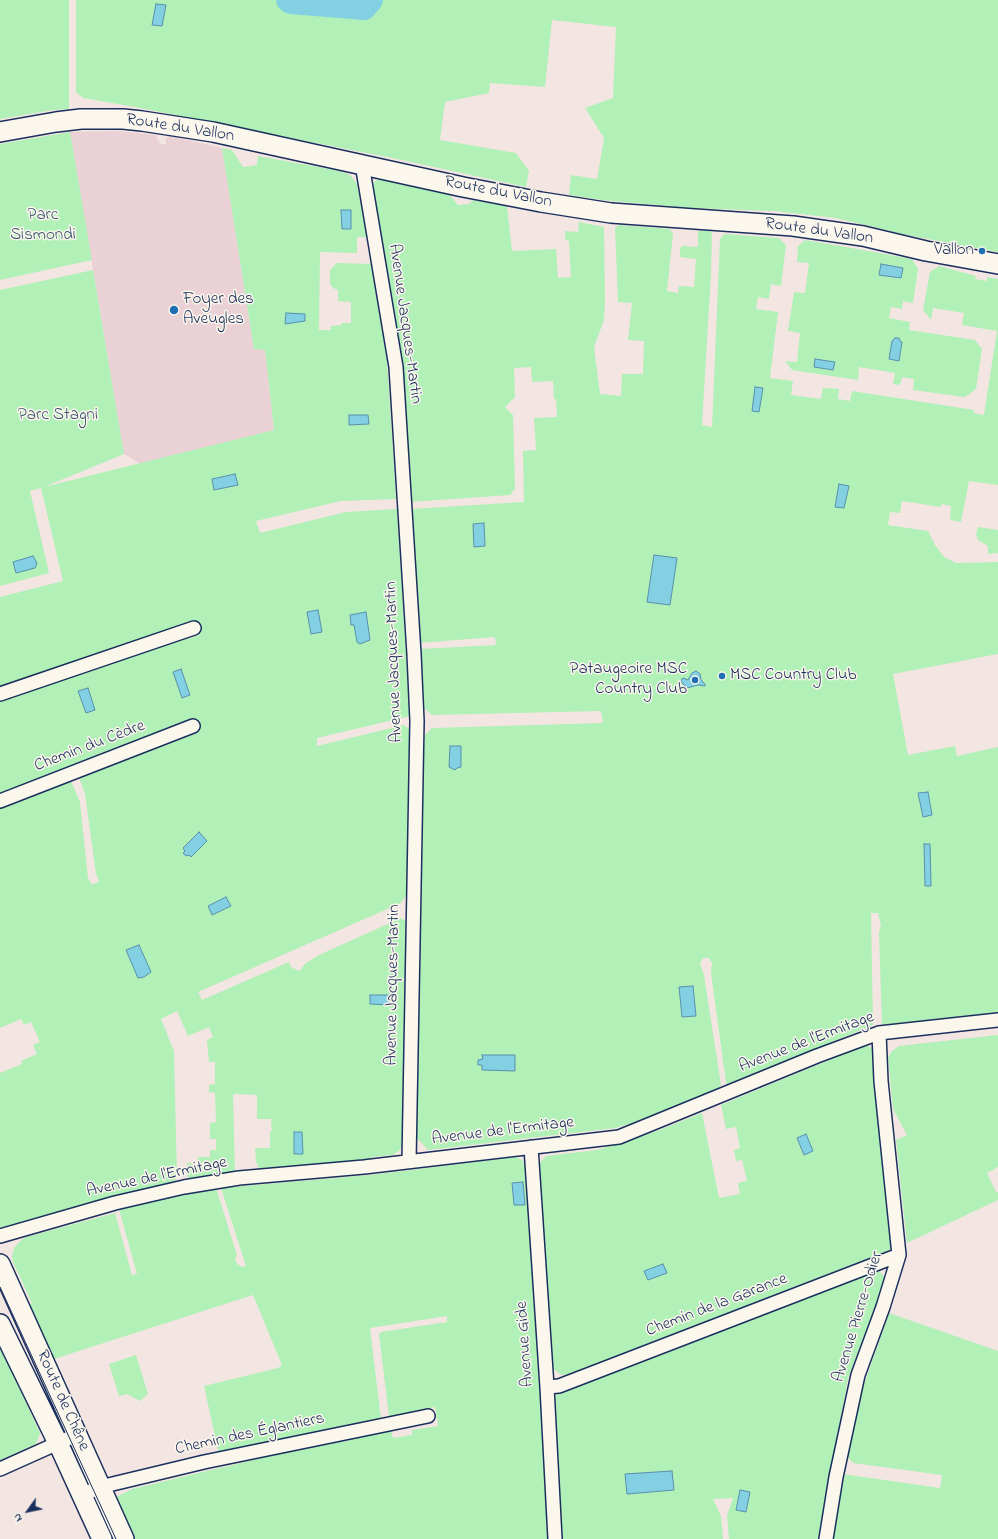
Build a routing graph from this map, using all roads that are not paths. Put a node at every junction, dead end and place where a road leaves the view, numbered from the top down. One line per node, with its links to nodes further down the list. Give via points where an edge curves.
1 (0, 132): 2 (main road, Route du Vallon, via 81,119 123,119 213,132)
2 (362, 164): 3 (main road, Route du Vallon, via 541,202 611,213 793,226 863,236); 11 (street, Avenue Jacques-Martin, via 396,367 414,654 417,721)
3 (998, 264)
4 (194, 628): 5 (street)
5 (0, 694)
6 (193, 726): 7 (street, Chemin du Cèdre)
7 (0, 802)
8 (998, 1020): 9 (street, Avenue de l'Ermitage)
9 (879, 1033): 10 (street, Avenue de l'Ermitage, via 619,1137); 13 (street, Avenue Pierre-Odier, via 881,1080)
10 (531, 1147): 11 (street, Avenue de l'Ermitage); 16 (street, Avenue Gide)
11 (409, 1162): 12 (street, Avenue de l'Ermitage, via 239,1178 184,1187 115,1203)
12 (0, 1236)
13 (899, 1255): 16 (street, Chemin de la Garance, via 559,1386); 26 (street, Avenue Pierre-Odier, via 858,1375 836,1477)
14 (0, 1264): 18 (main road, Route de Chêne)
15 (0, 1324): 19 (main road, Route de Chêne)
16 (547, 1387): 25 (street, Avenue Gide)
17 (428, 1416): 21 (street, Chemin des Églantiers, via 204,1462)
18 (76, 1435): 19 (street); 21 (main road, Route de Chêne)
19 (58, 1443): 20 (street); 22 (main road, Route de Chêne)
20 (0, 1469)
21 (100, 1487): 22 (street, Chemin des Églantiers); 24 (main road, Route de Chêne)
22 (82, 1495): 23 (main road, Route de Chêne)
23 (102, 1539)
24 (124, 1539)
25 (555, 1539)
26 (826, 1539)

